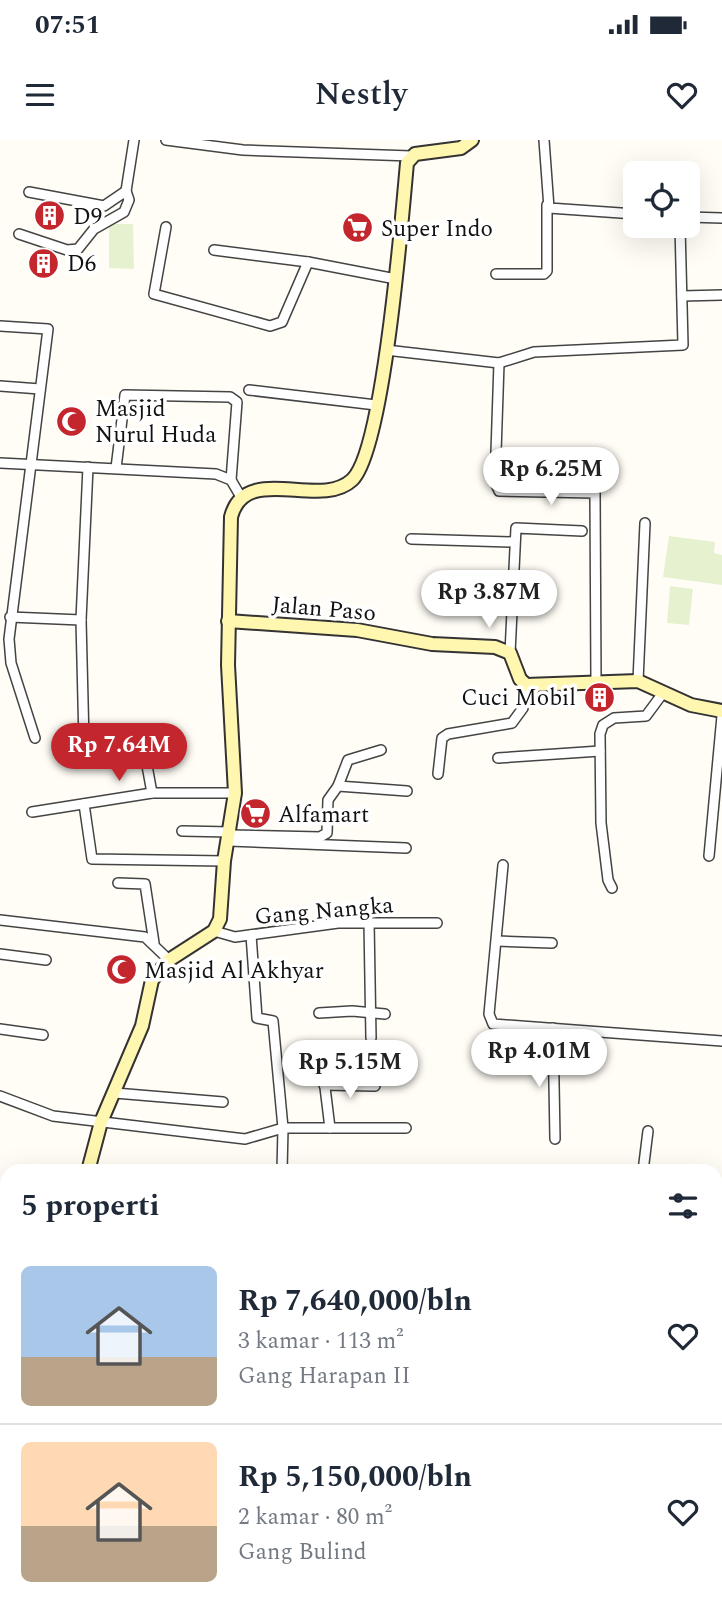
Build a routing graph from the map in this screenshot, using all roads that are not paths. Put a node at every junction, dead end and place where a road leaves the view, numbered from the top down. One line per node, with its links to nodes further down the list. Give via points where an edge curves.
1 (134, 140): 7 (street)
2 (166, 140): 5 (street)
3 (472, 140): 6 (main road, via 461,148)
4 (544, 140): 9 (street)
5 (244, 145): 6 (street)
6 (411, 156): 19 (main road)
7 (126, 191): 8 (street, via 104,205); 14 (street, via 129,200 124,212 94,229 78,249 67,250)
8 (29, 192)
9 (547, 205): 10 (street, via 552,210); 18 (street, via 547,271)
10 (623, 213)
11 (700, 217): 12 (street)
12 (722, 218)
13 (166, 227): 17 (street, via 154,294 270,326 282,322)
14 (19, 234)
15 (680, 238): 21 (street)
16 (214, 250): 17 (street)
17 (308, 262): 19 (street)
18 (496, 274)
19 (396, 279): 23 (main road)
20 (722, 295): 21 (street)
21 (682, 296): 24 (street, via 683,345 534,352)
22 (0, 326): 26 (street, via 48,329)
23 (386, 350): 24 (street); 28 (main road)
24 (499, 363): 43 (street, via 495,482 499,491 596,493)
25 (0, 386): 26 (street)
26 (40, 388): 30 (street)
27 (250, 390): 28 (street)
28 (376, 405): 34 (main road, via 365,460 346,485 274,489)
29 (0, 463): 30 (street)
30 (29, 465): 31 (street); 39 (street)
31 (88, 467): 32 (street); 40 (street)
32 (116, 468): 33 (street, via 216,474); 33 (street, via 125,395 230,397 237,402)
33 (231, 480): 34 (street)
34 (241, 497): 41 (main road, via 231,517)
35 (645, 523): 44 (street)
36 (582, 531): 38 (street, via 516,528)
37 (411, 539): 38 (street)
38 (514, 542): 42 (street)
39 (10, 617): 40 (street); 48 (street, via 11,663)
40 (81, 620): 55 (street, via 84,742 88,746 140,745)
41 (228, 621): 42 (main road, Jalan Paso, via 357,630); 56 (main road)
42 (510, 653): 45 (main road)
43 (596, 681): 44 (main road); 45 (main road)
44 (638, 681): 46 (main road)
45 (526, 685): 52 (street, via 523,708 512,723 442,738)
46 (663, 693): 47 (main road); 50 (street, via 646,716 614,718 603,725)
47 (722, 714): 62 (street)
48 (35, 738)
49 (381, 750): 53 (street, via 348,760)
50 (600, 751): 51 (street); 66 (street, via 601,823)
51 (498, 758)
52 (438, 774)
53 (338, 786): 54 (street); 60 (street, via 328,800 327,833 320,837)
54 (407, 791)
55 (152, 793): 56 (street); 57 (street)
56 (235, 793): 60 (main road)
57 (84, 804): 58 (street); 63 (street, via 92,859)
58 (32, 812)
59 (181, 831): 60 (street)
60 (230, 836): 61 (street); 63 (main road)
61 (406, 848)
62 (709, 856)
63 (224, 861): 70 (main road, via 220,919)
64 (503, 865): 72 (street)
65 (118, 883): 73 (street, via 145,884)
66 (612, 888)
67 (0, 920): 73 (street, via 145,937)
68 (369, 922): 69 (street, Gang Nangka); 71 (street, Gang Nangka); 79 (street)
69 (437, 922)
70 (214, 931): 71 (street, Gang Nangka, via 235,937); 77 (main road)
71 (251, 935): 93 (street, via 256,1018 273,1020)
72 (497, 941): 74 (street); 81 (street, via 490,1019 500,1026)
73 (154, 943): 77 (street)
74 (552, 943)
75 (0, 954): 76 (street)
76 (46, 960)
77 (169, 960): 89 (main road, via 152,980 142,1026)
78 (319, 1013): 79 (street)
79 (369, 1013): 80 (street); 84 (street)
80 (385, 1014)
81 (553, 1028): 85 (street); 97 (street)
82 (0, 1029): 83 (street)
83 (43, 1035)
84 (371, 1038)
85 (722, 1041)
86 (321, 1055): 87 (street)
87 (324, 1085): 88 (street); 94 (street)
88 (375, 1086)
89 (115, 1093): 91 (street); 92 (main road)
90 (0, 1096): 92 (street, via 53,1116)
91 (223, 1102)
92 (101, 1122): 93 (street, via 244,1139); 98 (main road)
93 (283, 1128): 94 (street); 99 (street)
94 (330, 1128): 95 (street)
95 (406, 1128)
96 (648, 1132): 100 (street)
97 (555, 1139)
98 (90, 1164)
99 (282, 1164)
100 (644, 1164)

